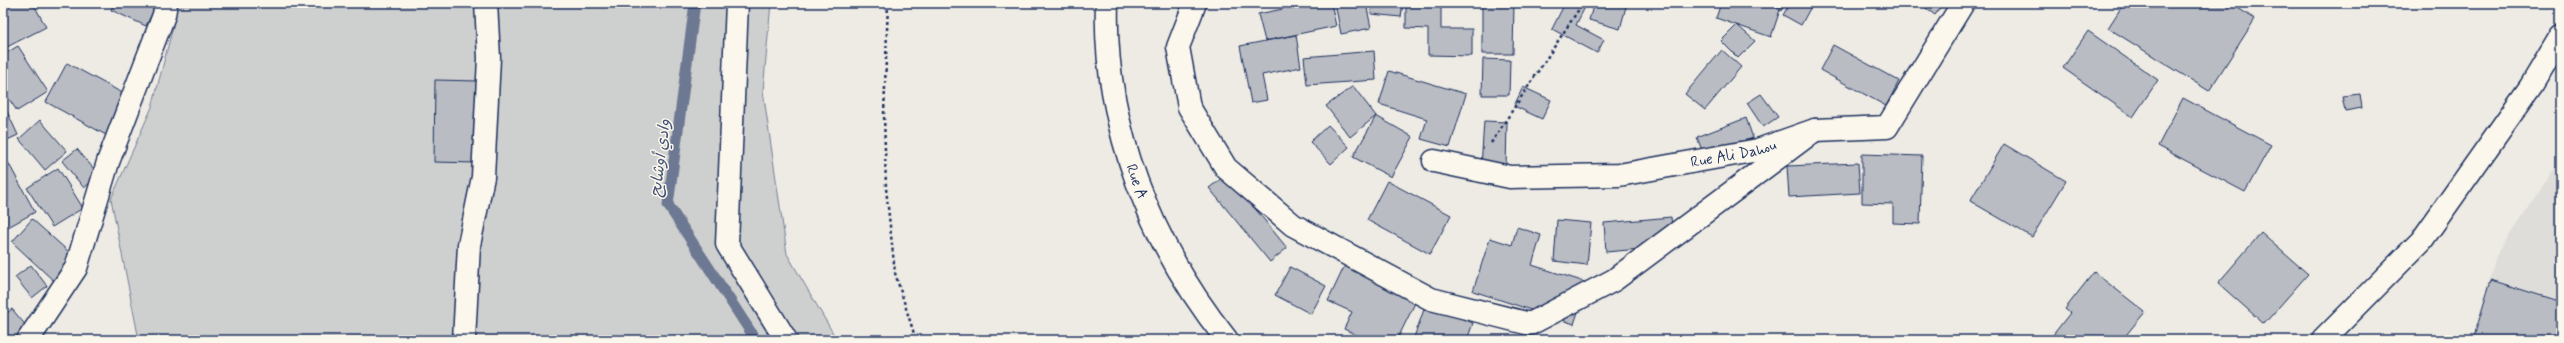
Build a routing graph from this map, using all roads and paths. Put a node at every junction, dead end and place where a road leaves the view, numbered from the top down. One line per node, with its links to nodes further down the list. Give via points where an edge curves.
1 (166, 3): 13 (street, via 164,15 108,162 76,268)
2 (486, 3): 14 (street, via 489,58 483,177 469,245)
3 (737, 3): 15 (street, via 727,244)
4 (888, 3): 16 (path, via 884,114 886,188 895,273)
5 (1107, 3): 17 (street, Rue A, via 1109,77 1126,155 1161,239 1208,316)
6 (1195, 3): 10 (street, via 1178,47 1189,107 1226,168 1293,225 1431,299 1530,324 1614,280)
7 (1583, 3): 12 (path)
8 (1963, 3): 10 (street, Rue Ali Dahou, via 1887,127)
9 (2561, 36): 18 (street, via 2531,86 2422,240)
10 (1815, 130): 12 (street, Rue Ali Dahou, via 1758,150 1619,175 1510,177)
11 (1434, 161): 12 (street, Rue Ali Dahou)
12 (1474, 170)
13 (28, 340)
14 (464, 340)
15 (786, 340)
16 (916, 340)
17 (1227, 340)
18 (2323, 340)

